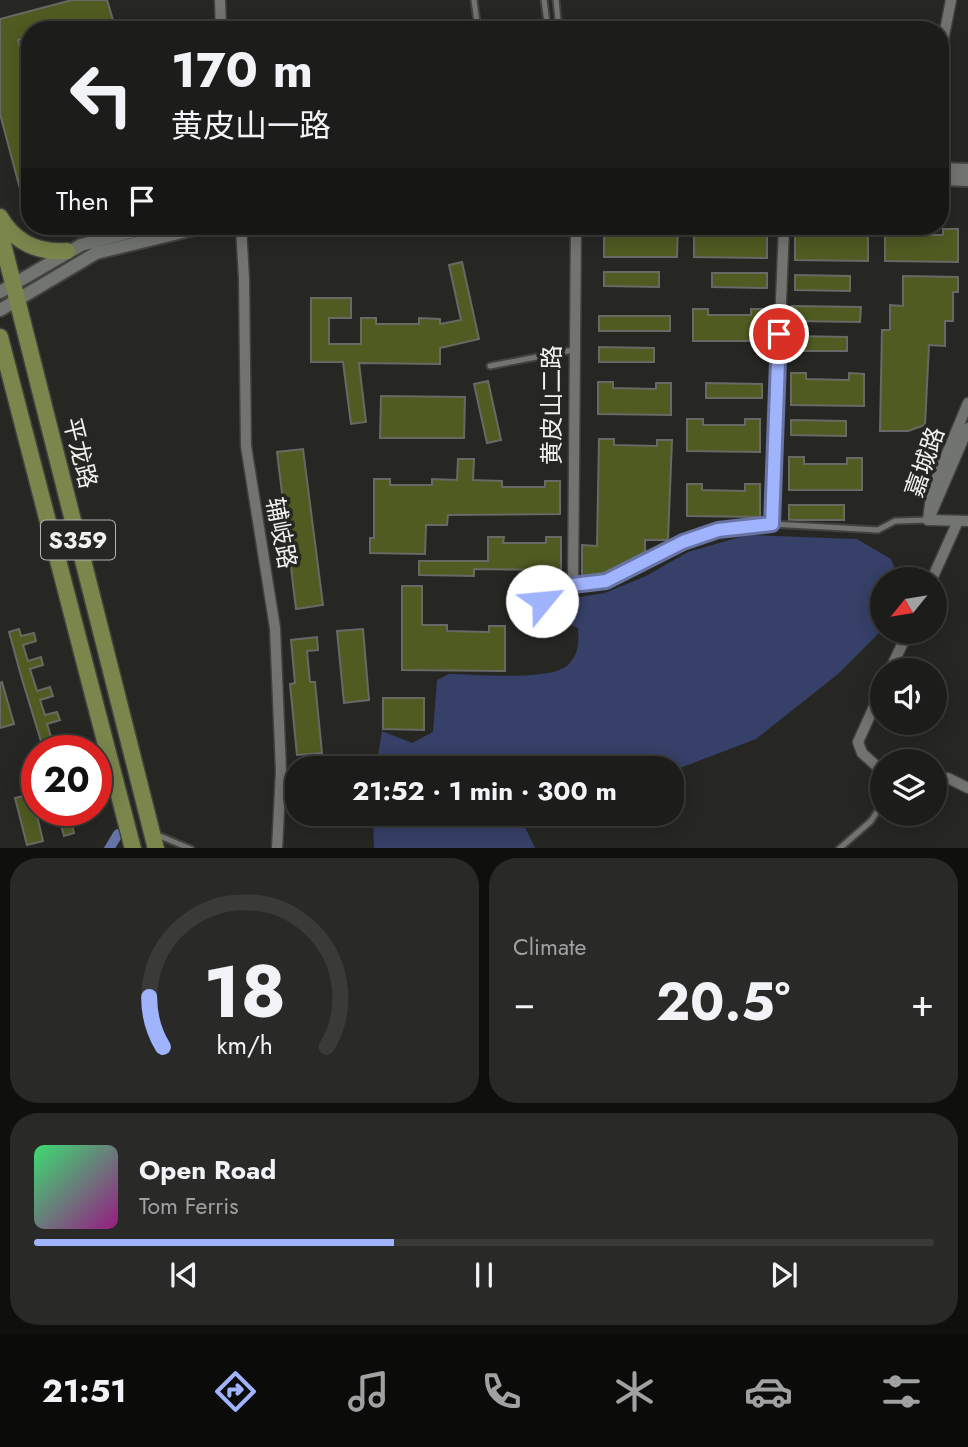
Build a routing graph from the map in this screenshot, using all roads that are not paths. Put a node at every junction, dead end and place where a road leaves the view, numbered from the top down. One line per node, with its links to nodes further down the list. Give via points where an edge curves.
1 (220, 0): 6 (street)
2 (474, 0): 7 (lane)
3 (544, 0): 8 (lane)
4 (556, 0): 9 (lane)
5 (951, 0): 10 (street)
6 (221, 21)
7 (477, 21)
8 (547, 21)
9 (558, 21)
10 (947, 21)
11 (949, 169): 12 (street)
12 (968, 170)
13 (949, 179): 14 (street)
14 (968, 180)
15 (0, 217): 22 (main road, via 30,246)
16 (0, 232): 23 (main road, 平龙路 / S359)
17 (116, 235): 22 (street)
18 (170, 235): 23 (street, via 96,253)
19 (242, 235): 46 (street, 辅岐路, via 246,446 275,628 281,771)
20 (576, 235): 26 (street, 黄皮山二路)
21 (784, 235): 34 (street)
22 (67, 251): 23 (street)
23 (10, 291): 24 (street); 43 (main road, 平龙路 / S359)
24 (0, 310)
25 (0, 337): 29 (main road, 平龙路 / S359)
26 (573, 351): 28 (lane); 36 (street, 黄皮山二路)
27 (0, 362): 29 (main road)
28 (490, 366)
29 (11, 380): 44 (main road, 平龙路 / S359)
30 (968, 402): 32 (street, 嘉城路, via 932,489)
31 (968, 428): 32 (street, 嘉城路)
32 (928, 520): 33 (street); 34 (lane, via 895,521 878,530)
33 (963, 521): 35 (street)
34 (772, 524): 36 (lane, via 718,530 683,542 606,581)
35 (938, 567)
36 (573, 585): 37 (lane)
37 (542, 601)
38 (870, 716): 39 (street, via 858,742)
39 (870, 760)
40 (947, 778): 41 (street)
41 (968, 788)
42 (870, 822): 47 (lane)
43 (154, 841): 45 (lane)
44 (131, 843)
45 (186, 848)
46 (277, 848)
47 (840, 848)

